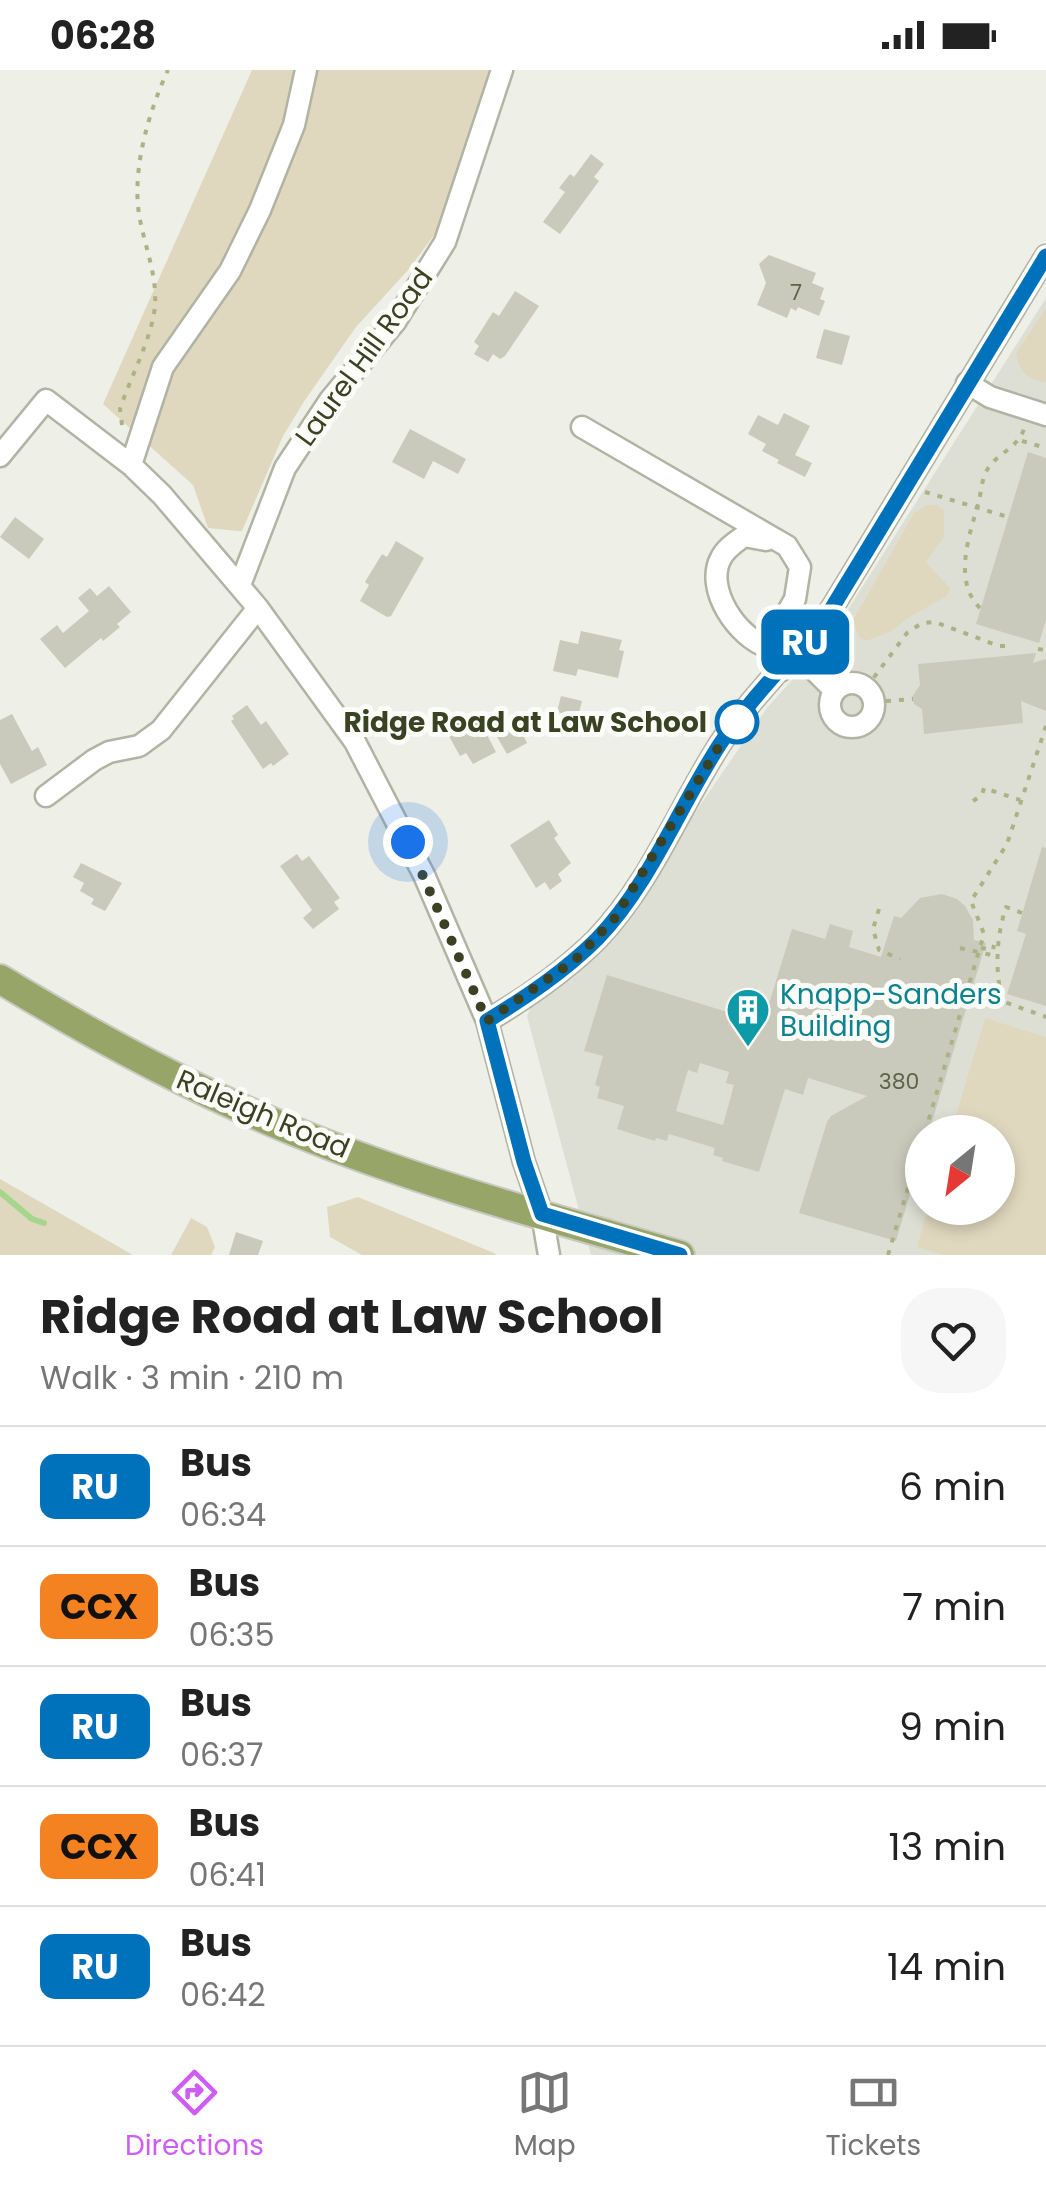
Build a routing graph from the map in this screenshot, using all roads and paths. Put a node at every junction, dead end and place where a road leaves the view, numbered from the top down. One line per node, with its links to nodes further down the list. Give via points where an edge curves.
1 (168, 70): 7 (path, via 139,170 138,211 155,310 120,409)
2 (306, 70): 13 (street, via 294,125 260,210 230,271 163,367)
3 (502, 70): 18 (street, Laurel Hill Road, via 445,242 396,322 292,456)
4 (1046, 256): 5 (street)
5 (967, 384): 6 (street); 27 (street, via 867,553)
6 (1046, 415)
7 (122, 425)
8 (582, 428): 17 (street)
9 (1038, 446): 10 (path); 11 (path); 15 (path, via 1021,437 987,470)
10 (1046, 448)
11 (1036, 454)
12 (0, 456): 13 (street, via 46,400)
13 (131, 465): 18 (street)
14 (920, 490): 15 (path)
15 (977, 507): 16 (path); 20 (path, via 966,572 968,591)
16 (1008, 517)
17 (787, 546): 24 (street, via 800,566 799,583); 24 (street, via 744,536 719,560 722,600 745,633)
18 (240, 585): 19 (street)
19 (258, 608): 33 (street, via 160,730 139,746 94,760); 47 (street, via 354,742 392,808)
20 (980, 608)
21 (984, 628): 22 (path)
22 (980, 639): 23 (path); 30 (path, via 935,622 917,625)
23 (1013, 646)
24 (768, 647): 28 (street)
25 (1038, 648): 26 (path)
26 (1046, 650)
27 (797, 653): 28 (street); 29 (street)
28 (780, 671): 47 (street, via 721,743 615,918 575,960)
29 (834, 691): 30 (street, via 850,684); 30 (street, via 832,715 847,726 872,714)
30 (870, 695): 31 (path)
31 (913, 699)
32 (1046, 726): 34 (path)
33 (46, 796)
34 (1020, 800): 35 (path, via 984,788); 39 (path, via 1007,844 972,901)
35 (973, 802)
36 (879, 909): 44 (path, via 877,946)
37 (1022, 913): 38 (path, via 1006,908)
38 (1000, 934): 40 (path); 43 (path)
39 (982, 941): 40 (path); 42 (path)
40 (994, 946): 42 (path)
41 (960, 948): 42 (path)
42 (979, 952): 43 (path); 48 (path)
43 (996, 956): 46 (path, via 1004,1002)
44 (900, 959)
45 (0, 979): 50 (main road, Raleigh Road, via 195,1088 298,1133)
46 (1046, 1017)
47 (487, 1021): 50 (street)
48 (930, 1115)
49 (905, 1198): 53 (path)
50 (542, 1214): 51 (street); 52 (main road, Raleigh Road)
51 (549, 1255)
52 (680, 1255)
53 (888, 1255)

